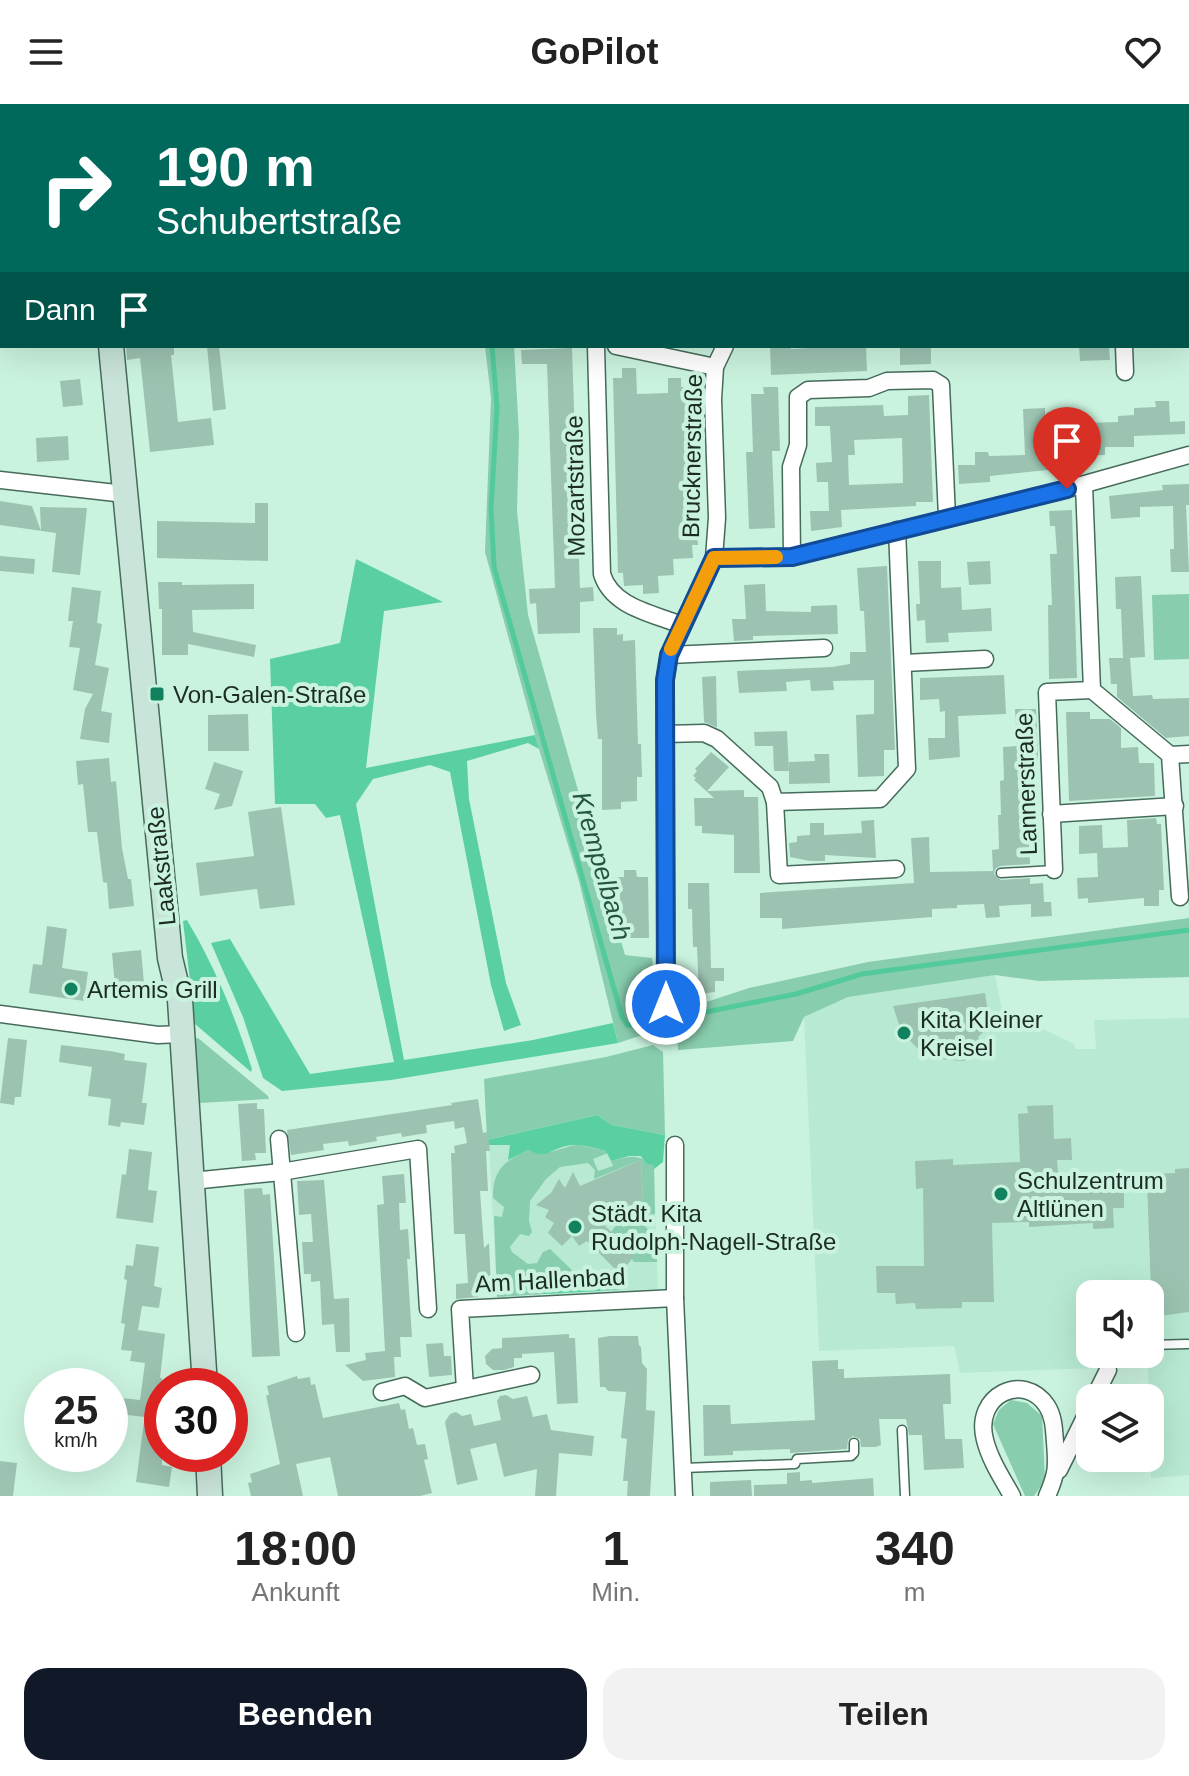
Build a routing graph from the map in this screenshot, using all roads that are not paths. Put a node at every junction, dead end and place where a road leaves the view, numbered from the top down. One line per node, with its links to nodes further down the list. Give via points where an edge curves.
1 (111, 348): 11 (street, Laakstraße)
2 (596, 348): 16 (street, Mozartstraße, via 602,574 606,587 624,603)
3 (625, 348): 6 (street)
4 (724, 348): 6 (street, Brucknerstraße)
5 (1124, 348): 7 (street)
6 (715, 367): 15 (street, Brucknerstraße)
7 (1125, 372)
8 (1189, 455): 10 (street)
9 (0, 480): 11 (street)
10 (1084, 485): 12 (street); 21 (street)
11 (125, 494): 34 (street, Laakstraße)
12 (947, 517): 13 (street); 14 (street, via 941,385 933,380 887,381 869,388 808,390 796,404)
13 (897, 530): 14 (street); 20 (street)
14 (792, 557): 15 (street)
15 (714, 558): 16 (street, Brucknerstraße)
16 (681, 625): 18 (street, Brucknerstraße)
17 (824, 648): 18 (street)
18 (669, 655): 22 (street, Brucknerstraße)
19 (985, 659): 20 (street)
20 (904, 663): 25 (street, via 907,769 880,799)
21 (1092, 690): 24 (street); 27 (street, Lannerstraße, via 1047,692)
22 (665, 734): 25 (street, via 704,733 717,739 770,787); 32 (street, Brucknerstraße)
23 (1189, 754): 24 (street)
24 (1170, 755): 26 (street)
25 (775, 802): 28 (street, via 779,875)
26 (1175, 806): 27 (street); 31 (street)
27 (1051, 814): 29 (street, Lannerstraße)
28 (896, 869)
29 (1054, 870): 30 (lane)
30 (1001, 873)
31 (1180, 897)
32 (666, 1004)
33 (0, 1014): 34 (street)
34 (181, 1034): 38 (street, Laakstraße)
35 (279, 1139): 37 (street)
36 (675, 1145): 39 (street)
37 (281, 1172): 38 (street); 40 (street, via 418,1149); 41 (street)
38 (192, 1181): 44 (street, Laakstraße)
39 (675, 1298): 48 (street, Am Hallenbad, via 460,1309); 53 (street)
40 (428, 1309)
41 (296, 1333)
42 (1187, 1344): 43 (lane)
43 (1164, 1345)
44 (204, 1368)
45 (1108, 1370): 47 (street)
46 (531, 1375): 48 (street)
47 (1101, 1384)
48 (465, 1389): 49 (street, via 425,1398 405,1386)
49 (382, 1392)
50 (902, 1430): 58 (lane)
51 (1076, 1435): 54 (street)
52 (854, 1443): 53 (lane, via 851,1456)
53 (683, 1468): 57 (street)
54 (1058, 1471): 59 (street, via 1047,1406 1023,1391 1000,1394 984,1413 984,1439); 60 (street)
55 (209, 1472): 56 (street)
56 (210, 1496)
57 (684, 1496)
58 (905, 1496)
59 (1012, 1496)
60 (1047, 1496)

